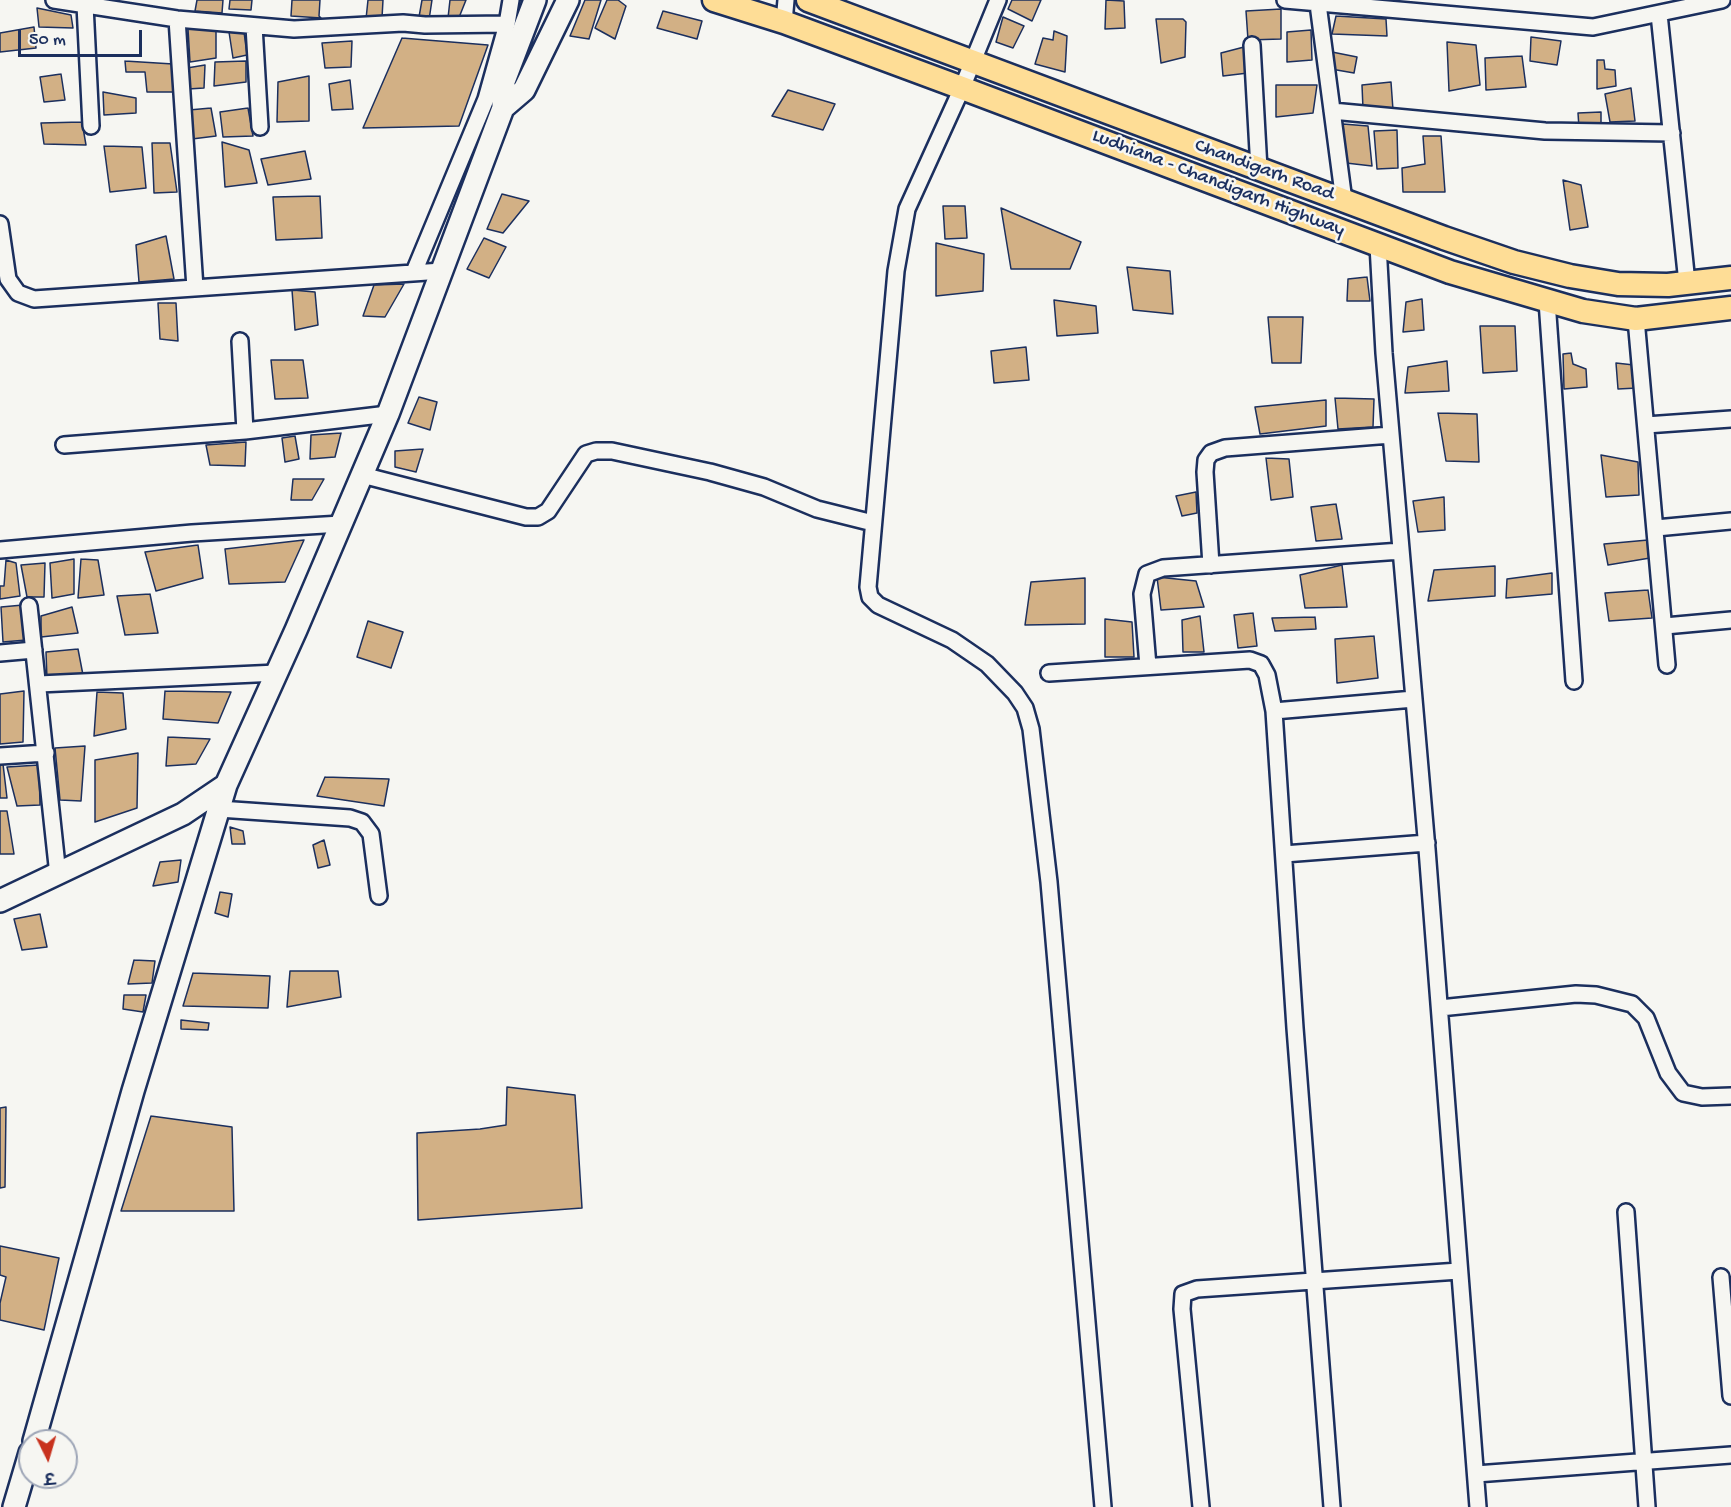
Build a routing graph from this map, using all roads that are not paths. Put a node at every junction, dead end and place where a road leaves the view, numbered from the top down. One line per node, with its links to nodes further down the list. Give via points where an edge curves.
1 (54, 0): 11 (street)
2 (511, 0): 16 (street)
3 (535, 0): 21 (street, via 502,84)
4 (568, 0): 21 (street, via 524,90)
5 (714, 0): 13 (main road, Ludhiana - Chandigarh Highway)
6 (808, 0): 19 (main road, Chandigarh Road)
7 (998, 0): 19 (street)
8 (1285, 0): 10 (street)
9 (1722, 0): 12 (street)
10 (1318, 4): 14 (street, via 1593,27); 22 (street)
11 (85, 5): 15 (street); 23 (street)
12 (1679, 5): 14 (street)
13 (785, 11): 20 (main road, Ludhiana - Chandigarh Highway)
14 (1659, 14): 25 (street)
15 (177, 19): 17 (street); 34 (street)
16 (507, 24): 17 (street, via 404,23 294,29); 31 (street, via 486,99)
17 (254, 26): 24 (street)
18 (1252, 45): 26 (street)
19 (973, 62): 20 (street); 26 (main road, Chandigarh Road)
20 (962, 88): 29 (main road, Ludhiana - Chandigarh Highway); 47 (street, via 907,208 896,271)
21 (503, 108): 30 (street)
22 (1332, 111): 25 (street, via 1545,131); 27 (street)
23 (91, 126)
24 (261, 126)
25 (1672, 133): 33 (street)
26 (1259, 169): 27 (main road, Chandigarh Road)
27 (1344, 201): 33 (main road, Chandigarh Road, via 1514,262 1570,276 1618,284)
28 (0, 224): 34 (street, via 8,279 18,293 34,299)
29 (1378, 245): 35 (main road, Ludhiana - Chandigarh Highway); 43 (street)
30 (442, 271): 31 (street); 39 (street)
31 (414, 272): 34 (street)
32 (1731, 278): 33 (main road, Chandigarh Road)
33 (1687, 283)
34 (195, 288)
35 (1547, 301): 37 (main road, Ludhiana - Chandigarh Highway); 62 (street)
36 (1731, 308): 37 (main road, Ludhiana - Chandigarh Highway)
37 (1636, 319): 41 (street)
38 (240, 341): 42 (street)
39 (388, 414): 42 (street); 45 (street)
40 (1731, 419): 41 (street)
41 (1646, 425): 49 (street)
42 (245, 430): 44 (street)
43 (1391, 435): 51 (street); 52 (street, via 1225,448 1211,453 1205,472)
44 (64, 445)
45 (362, 475): 47 (street, via 538,517 548,511 586,454 612,451 710,472 764,487 817,509); 48 (street)
46 (1731, 521): 49 (street)
47 (873, 523): 88 (street, via 870,597 878,605 952,640 987,664 1015,693 1031,729 1049,882)
48 (341, 524): 50 (street); 60 (street)
49 (1656, 528): 55 (street)
50 (0, 550)
51 (1401, 550): 52 (street); 64 (street)
52 (1211, 565): 59 (street, via 1163,568 1147,574 1142,594)
53 (29, 606): 56 (street)
54 (1731, 621): 55 (street)
55 (1665, 626): 58 (street)
56 (34, 650): 57 (street); 63 (street)
57 (0, 653)
58 (1667, 665)
59 (1148, 666): 61 (street); 65 (street, via 1250,660 1261,664 1267,675)
60 (277, 673): 63 (street); 68 (street)
61 (1049, 673)
62 (1574, 681)
63 (39, 684): 66 (street)
64 (1414, 699): 65 (street); 70 (street)
65 (1274, 711): 71 (street)
66 (46, 753): 67 (street); 72 (street)
67 (0, 756)
68 (226, 785): 69 (street); 72 (street, via 183,814)
69 (219, 809): 73 (street, via 362,822 371,834); 82 (street)
70 (1427, 843): 71 (street); 75 (street)
71 (1284, 854): 80 (street)
72 (58, 875): 74 (street)
73 (379, 896)
74 (0, 901)
75 (1440, 1008): 76 (street, via 1576,994 1632,1004 1646,1018 1668,1073 1683,1093); 78 (street)
76 (1731, 1096)
77 (1626, 1212): 84 (street)
78 (1460, 1271): 80 (street); 85 (street)
79 (1721, 1277): 81 (street)
80 (1315, 1280): 89 (street, via 1197,1289 1183,1294); 90 (street)
81 (1731, 1396)
82 (36, 1429)
83 (1731, 1455): 84 (street)
84 (1644, 1461): 85 (street); 92 (street)
85 (1476, 1474): 91 (street)
86 (19, 1489): 87 (street)
87 (14, 1507)
88 (1103, 1507)
89 (1201, 1507)
90 (1332, 1507)
91 (1478, 1507)
92 (1647, 1507)

